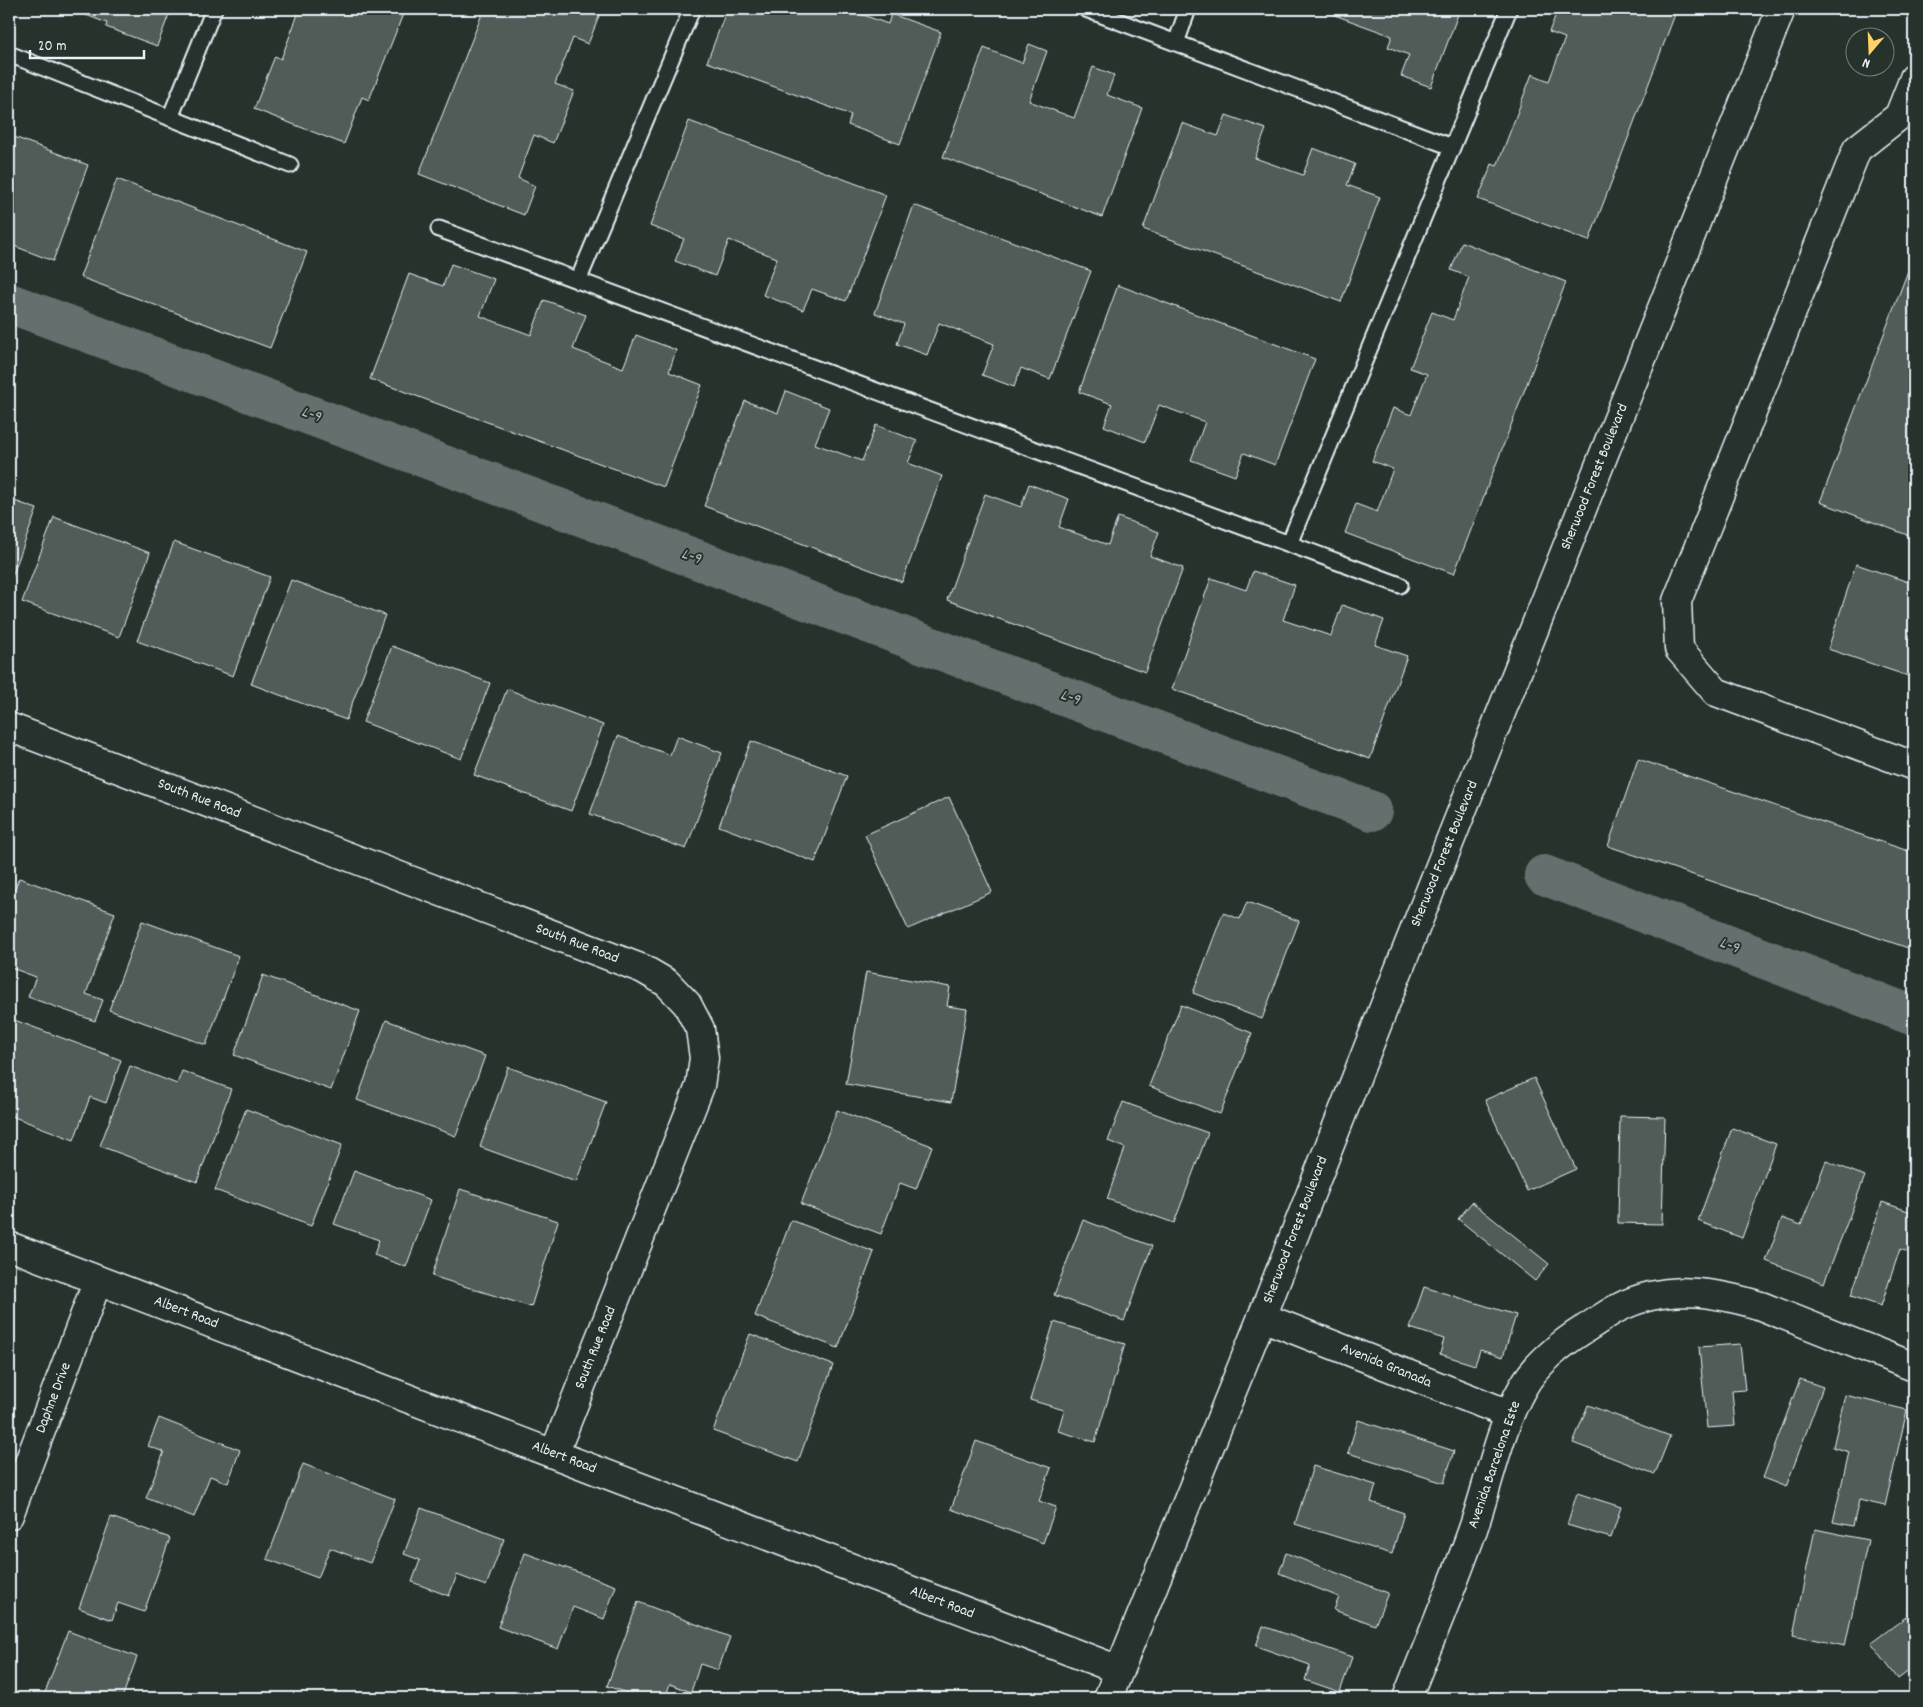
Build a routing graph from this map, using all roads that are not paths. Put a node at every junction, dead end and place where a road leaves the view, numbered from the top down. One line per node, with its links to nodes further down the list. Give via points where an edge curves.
1 (214, 9): 10 (lane)
2 (692, 9): 14 (lane)
3 (1086, 9): 7 (lane)
4 (1188, 9): 7 (lane)
5 (1509, 9): 11 (lane)
6 (1782, 9): 21 (street, Sherwood Forest Boulevard)
7 (1176, 43): 11 (lane)
8 (9, 54): 10 (lane)
9 (1914, 78): 18 (street, via 1899,116 1857,149 1677,601 1679,649 1716,692)
10 (170, 118): 12 (lane)
11 (1452, 147): 15 (lane)
12 (290, 165)
13 (439, 229): 14 (lane)
14 (578, 281): 15 (lane)
15 (1288, 544): 16 (lane)
16 (1400, 585)
17 (9, 727): 24 (street, South Rue Road, via 643,969 667,982 687,1004 700,1029 704,1058 700,1086)
18 (1914, 766)
19 (9, 1246): 20 (street, Albert Road)
20 (98, 1280): 24 (street, Albert Road); 25 (street, Daphne Drive)
21 (1262, 1317): 23 (street, Avenida Granada); 26 (street, Sherwood Forest Boulevard)
22 (1914, 1367): 23 (street, Avenida Barcelona Este, via 1761,1306 1703,1292 1676,1291 1646,1296 1618,1308 1566,1341 1524,1385)
23 (1509, 1414): 28 (street, Avenida Barcelona Este, via 1473,1530)
24 (554, 1454): 26 (street, Albert Road)
25 (9, 1515)
26 (1119, 1670): 27 (street, Sherwood Forest Boulevard)
27 (1108, 1698)
28 (1407, 1698)

